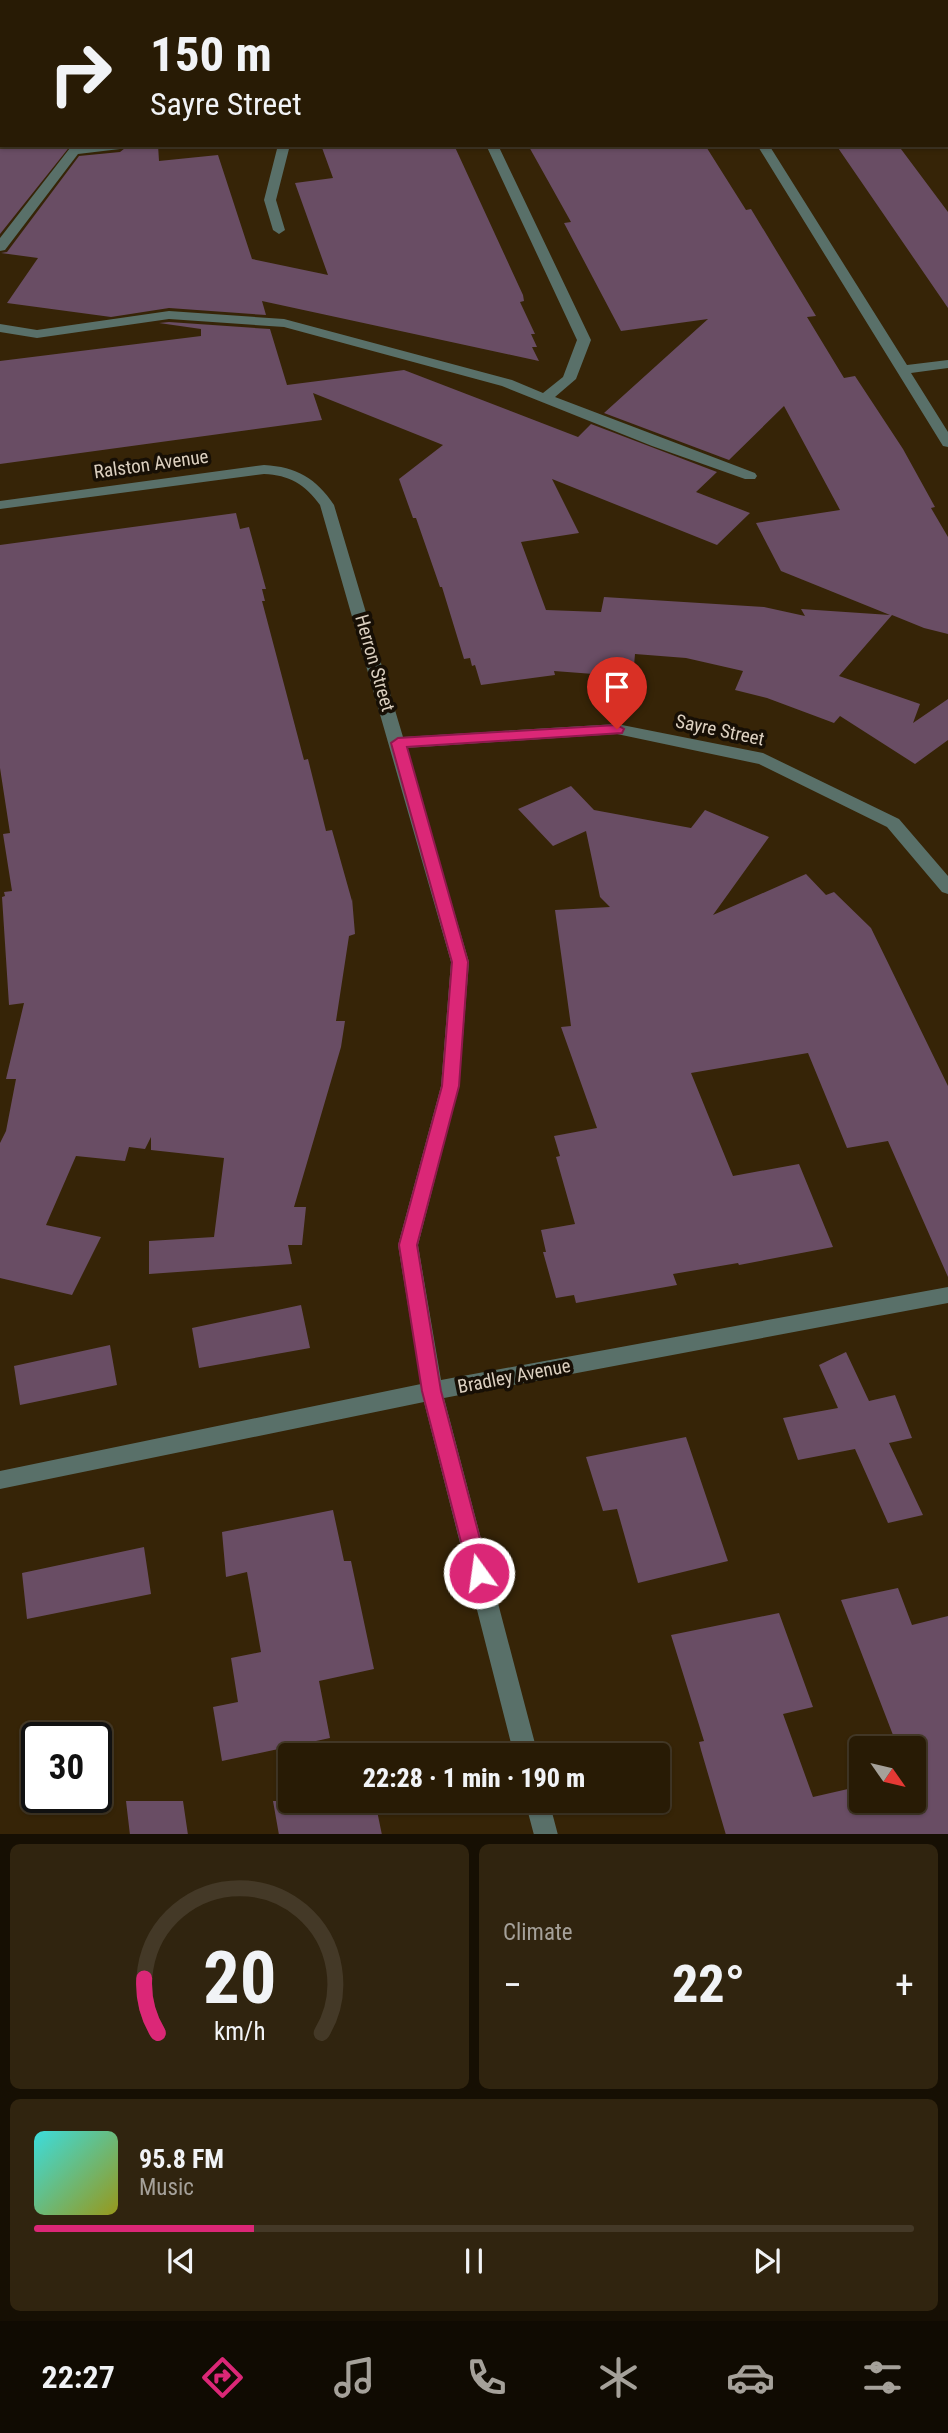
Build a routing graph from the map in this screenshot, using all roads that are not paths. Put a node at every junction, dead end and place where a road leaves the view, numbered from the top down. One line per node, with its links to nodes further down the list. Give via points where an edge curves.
1 (105, 147): 6 (street, via 74,151)
2 (283, 147): 5 (street, via 270,200)
3 (493, 147): 10 (street, via 584,340 569,379)
4 (764, 147): 9 (street)
5 (279, 230)
6 (0, 247)
7 (0, 328): 10 (street, via 37,334 169,316 284,323 507,383)
8 (948, 364): 9 (street)
9 (901, 370): 11 (street)
10 (545, 398): 12 (street)
11 (948, 443)
12 (750, 476)
13 (306, 479): 14 (street, Ralston Avenue, via 256,469); 15 (street, Herron Street, via 318,490 332,517)
14 (0, 505)
15 (398, 743): 16 (street, Sayre Street, via 617,729 762,759 894,823); 18 (street, Herron Street, via 460,962 450,1086 408,1245)
16 (948, 888)
17 (948, 1294): 18 (street, Bradley Avenue)
18 (432, 1391): 19 (street, Bradley Avenue); 20 (street, Herron Street)
19 (0, 1480)
20 (523, 1743)
21 (540, 1813): 22 (street)
22 (546, 1834)

